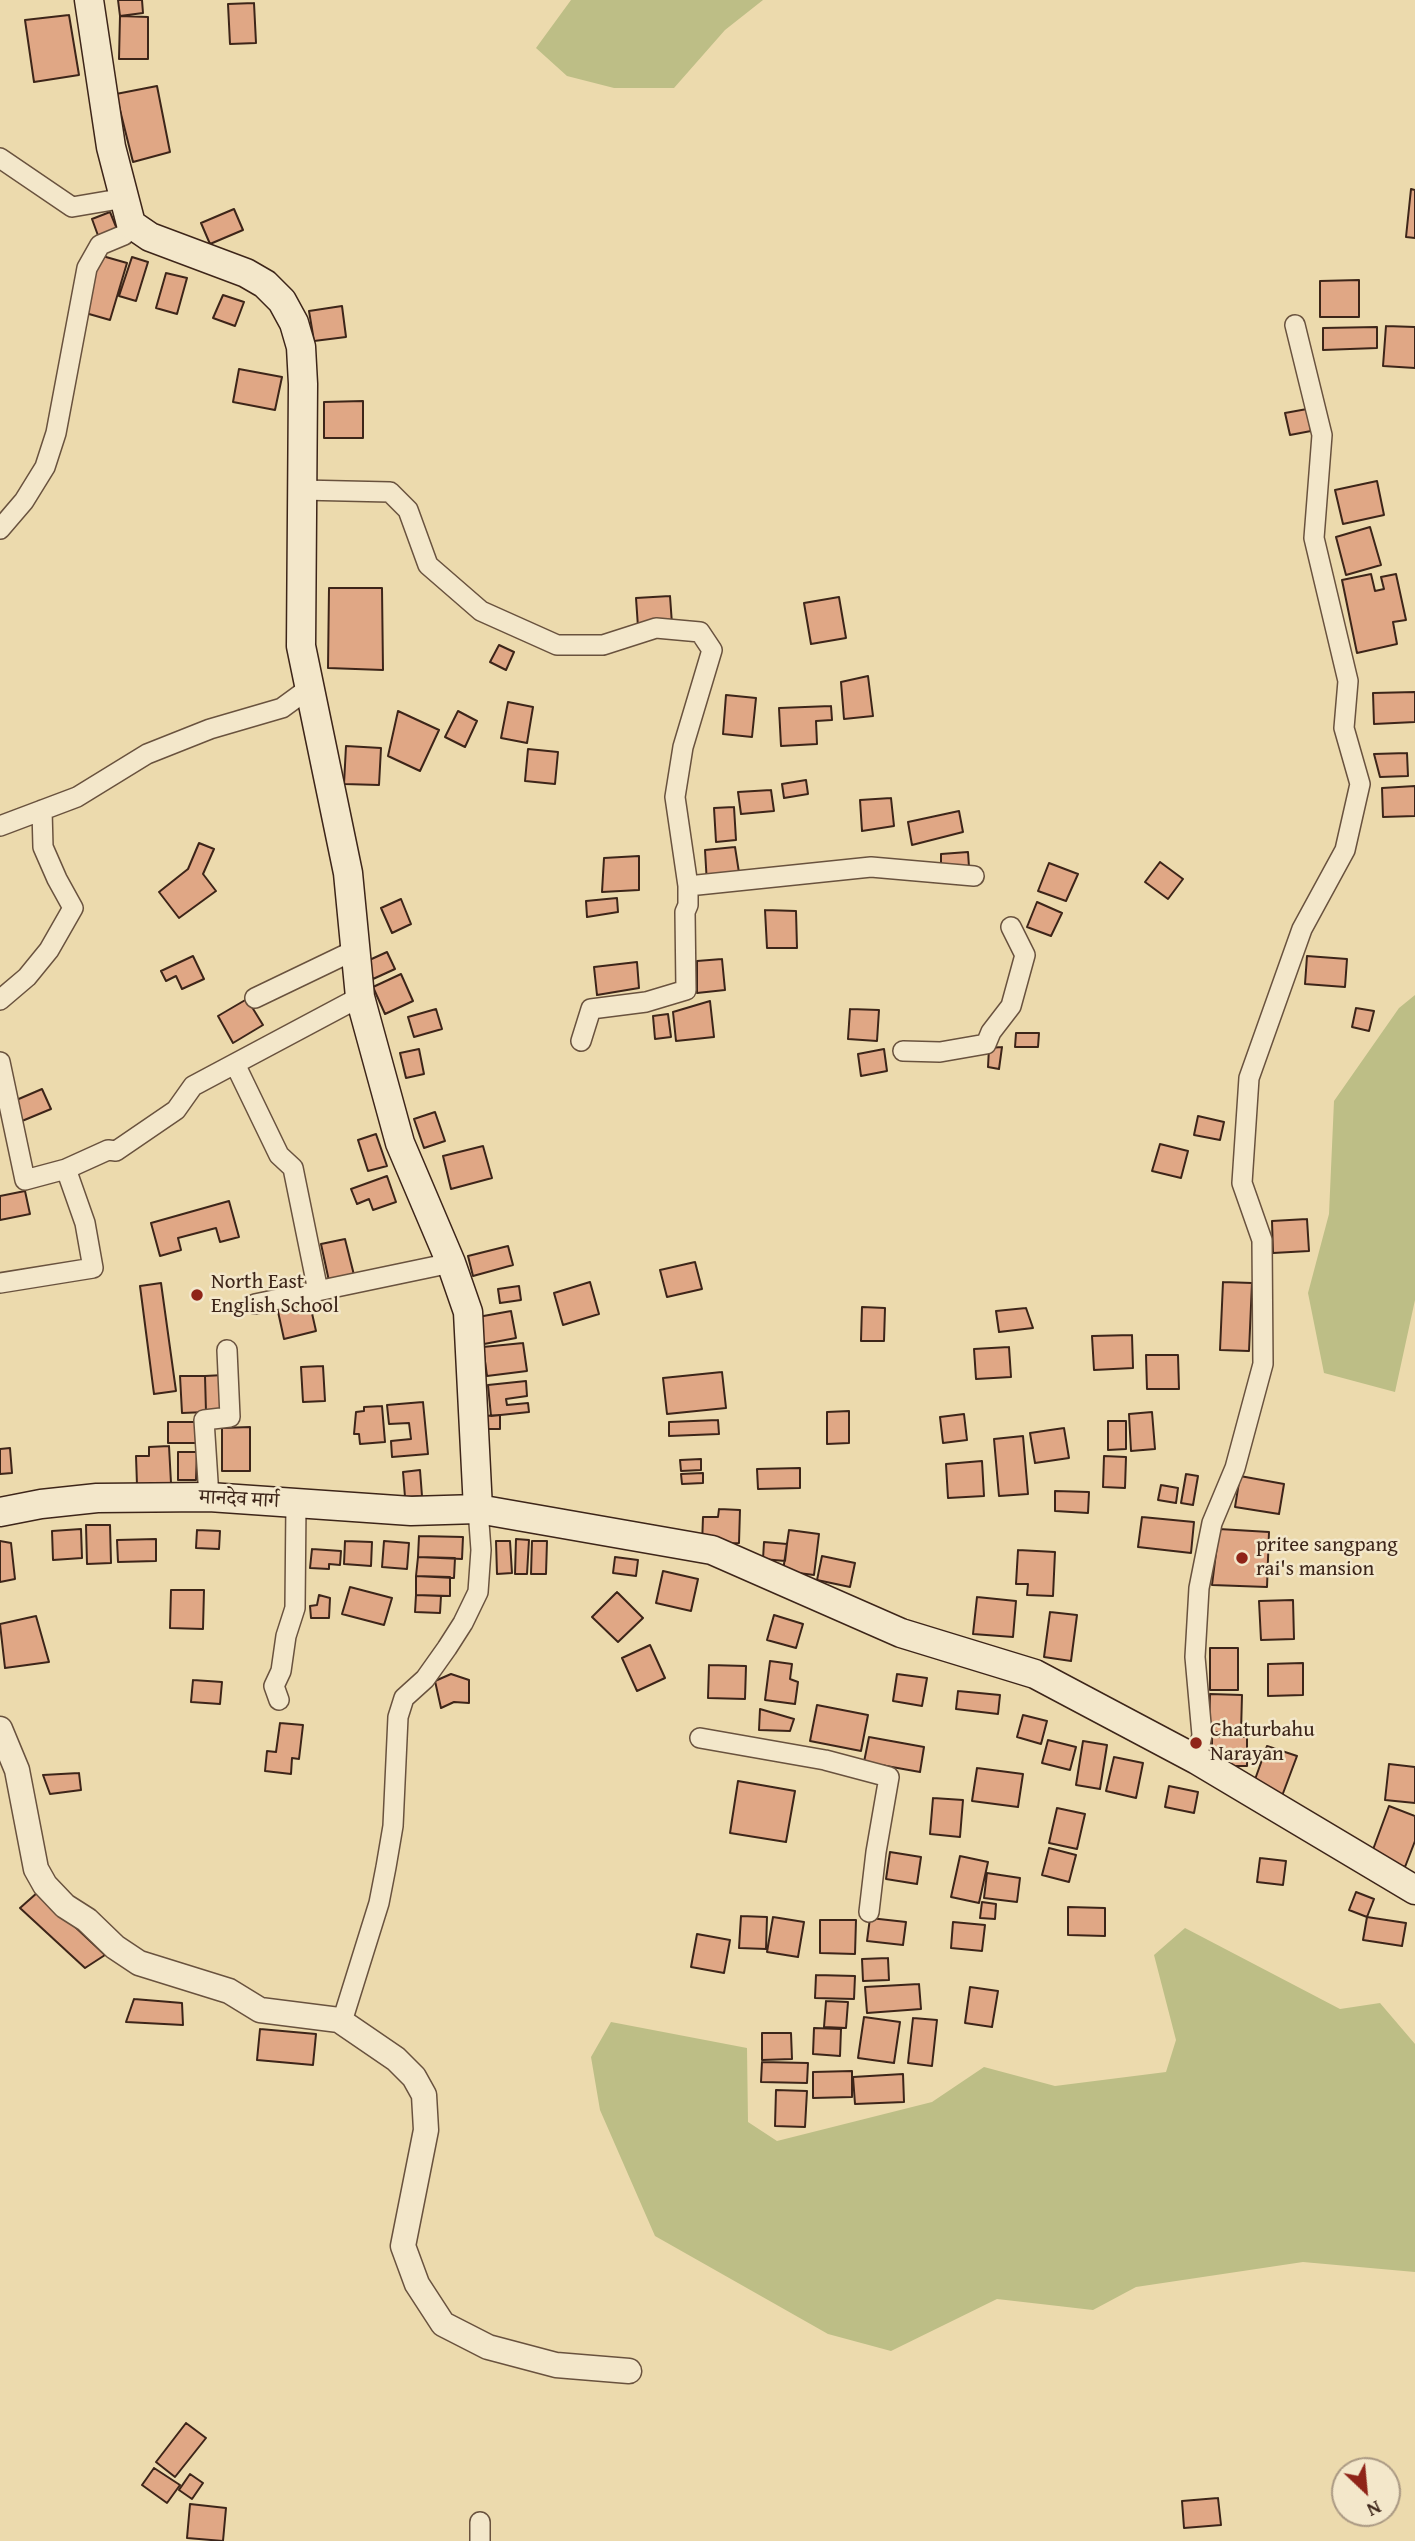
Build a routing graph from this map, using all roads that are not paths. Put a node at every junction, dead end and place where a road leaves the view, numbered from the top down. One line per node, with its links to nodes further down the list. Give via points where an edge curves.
1 (89, 0): 3 (main road, via 111,147)
2 (0, 158): 3 (street, via 72,207)
3 (128, 211): 5 (main road, via 150,237 246,273 282,301 301,347); 6 (street, via 124,235 100,245 87,268 56,433 45,467)
4 (1296, 325): 34 (street, via 1322,435 1314,538 1348,681 1344,728 1360,784 1345,850 1302,929 1249,1078 1242,1183 1262,1240 1263,1364 1235,1468 1212,1523 1199,1588 1195,1657 1202,1735)
5 (301, 490): 7 (main road, via 301,646); 11 (street, via 390,492 408,510 428,565 481,611 557,645 603,645 656,628 701,632 712,650 683,747 675,796)
6 (0, 528)
7 (308, 688): 8 (street, via 282,708 147,754 77,797); 13 (main road, via 348,873)
8 (42, 810): 9 (street); 16 (street, via 44,847 73,908 49,950)
9 (0, 826)
10 (974, 876): 11 (street, via 871,867)
11 (688, 887): 17 (street, via 686,990 646,1002 591,1009)
12 (1011, 928): 18 (street, via 1025,954 1011,1006 986,1044 940,1052)
13 (355, 950): 14 (main road); 15 (street)
14 (360, 997): 20 (street); 22 (main road, via 400,1143)
15 (255, 998)
16 (0, 1000)
17 (581, 1041)
18 (903, 1051)
19 (0, 1062): 21 (street, via 25,1180)
20 (234, 1063): 21 (street, via 194,1086 176,1110 116,1151 108,1150); 24 (street, via 279,1155 293,1168)
21 (66, 1169): 23 (street, via 85,1223 93,1268)
22 (451, 1264): 24 (street); 29 (main road, via 468,1312)
23 (0, 1283)
24 (317, 1291): 25 (street)
25 (255, 1304)
26 (227, 1350): 27 (street, via 230,1417 204,1420)
27 (209, 1497): 28 (main road, मानदेव मार्ग); 30 (main road, मानदेव मार्ग, via 97,1498)
28 (296, 1503): 29 (main road, मानदेव मार्ग, via 411,1511); 31 (street, via 295,1608 274,1686)
29 (478, 1509): 34 (main road, मानदेव मार्ग, via 712,1550 901,1633 1035,1674); 37 (street, via 478,1592 440,1658 404,1698 398,1717 393,1825 379,1903 345,2012)
30 (0, 1512)
31 (279, 1700)
32 (0, 1729): 37 (street, via 17,1769 36,1869 65,1906 139,1963 229,1991 260,2010)
33 (700, 1738): 36 (street, via 825,1760 889,1777)
34 (1197, 1760): 35 (main road, मानदेव मार्ग)
35 (1415, 1890)
36 (869, 1912)
37 (338, 2020): 38 (street, via 396,2059 424,2095 426,2130 403,2246 417,2284 443,2324 488,2347 556,2365)
38 (629, 2371)

